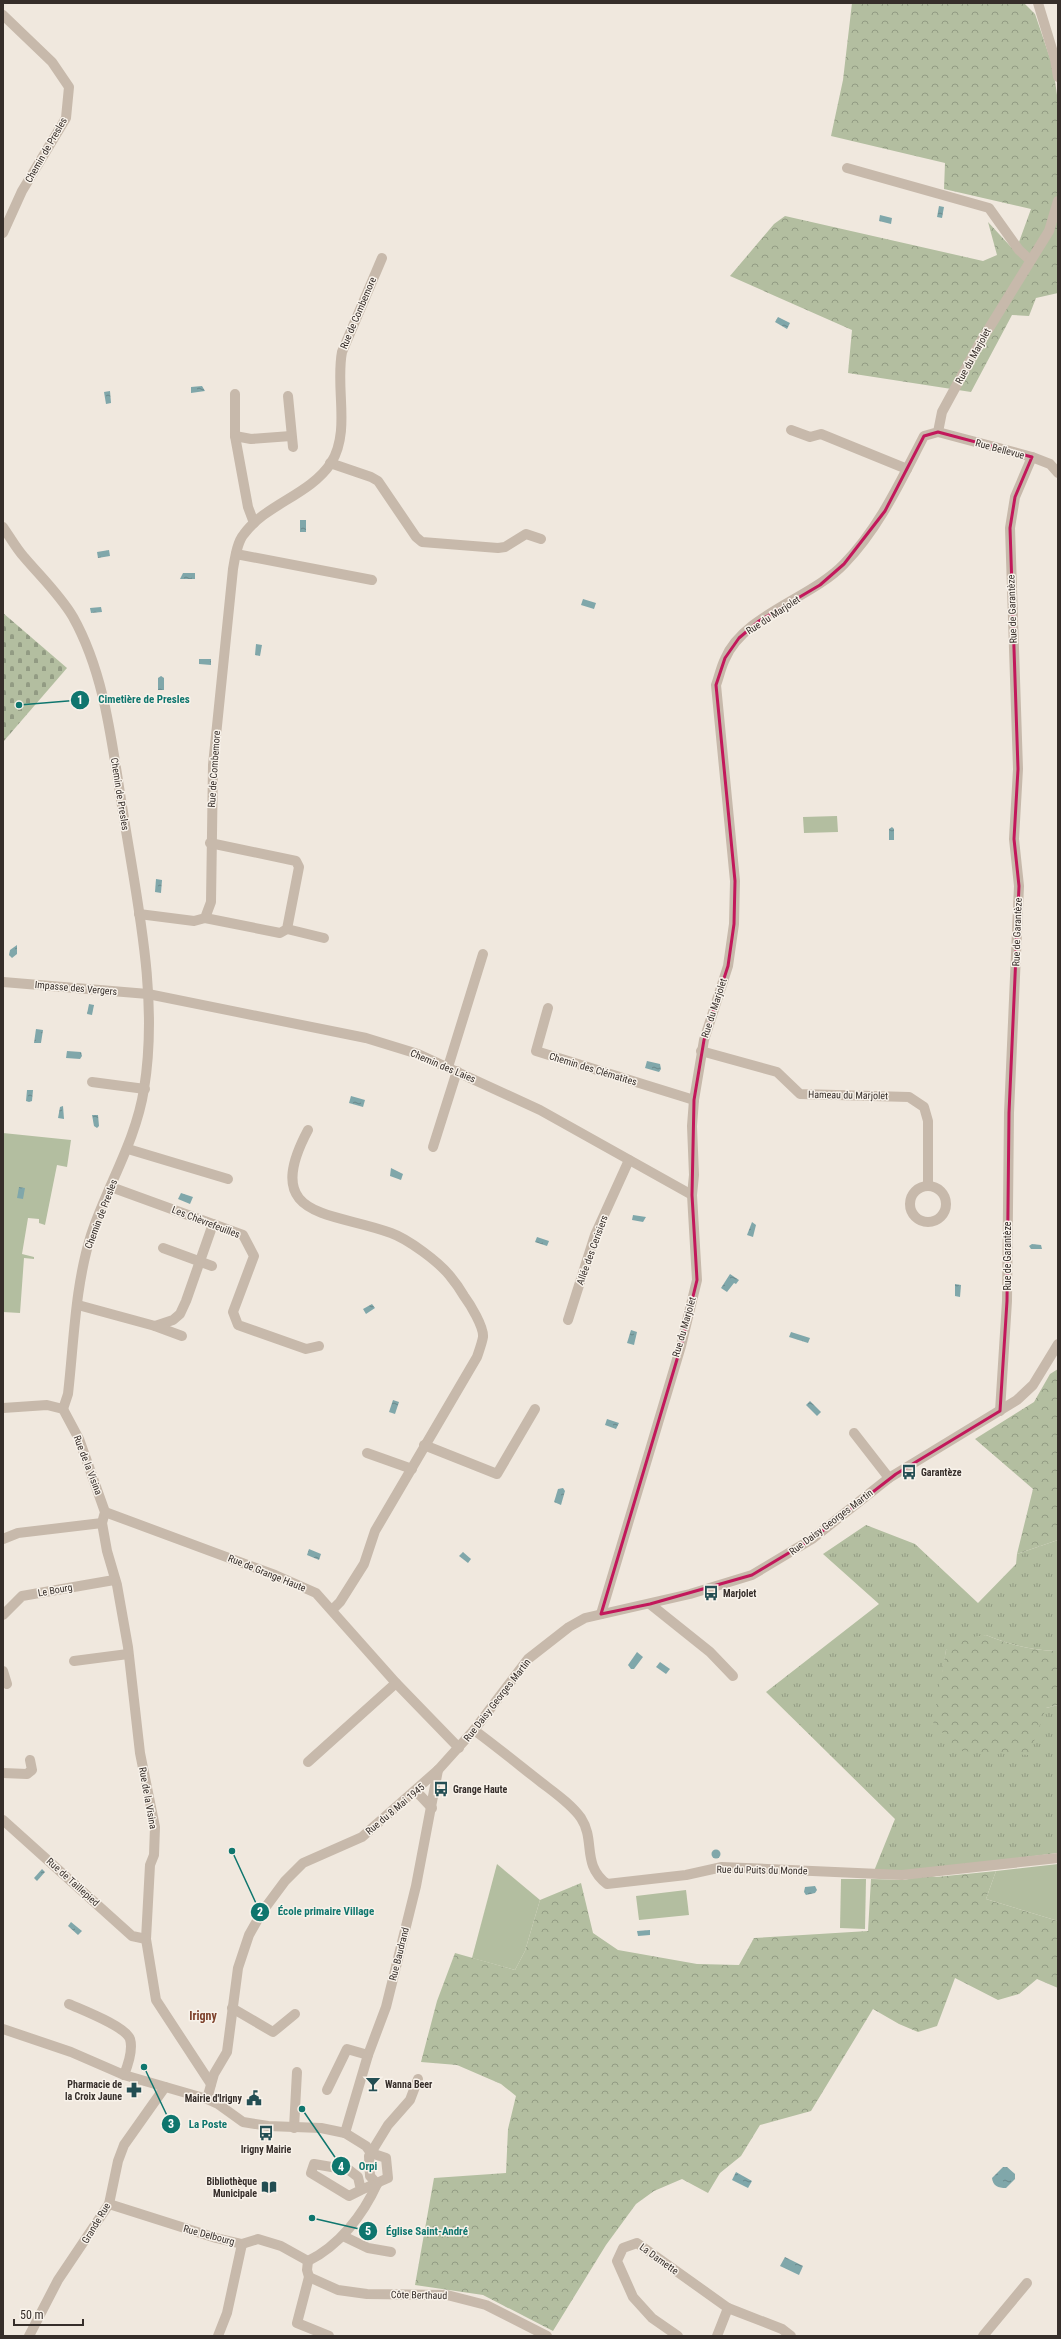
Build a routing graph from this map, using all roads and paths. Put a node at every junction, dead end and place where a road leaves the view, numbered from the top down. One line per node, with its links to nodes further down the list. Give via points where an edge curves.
1 (1038, 3): 3 (street)
2 (3, 15): 6 (street, Chemin de Presles, via 52,62 68,87 66,118 22,191)
3 (1058, 77)
4 (847, 168): 8 (street, via 989,208 1018,250)
5 (1058, 202): 8 (street, Rue du Marjolet, via 1048,231)
6 (3, 233)
7 (382, 258): 17 (street, Rue de Combemore, via 342,352 339,368 341,430 338,448)
8 (1030, 260): 12 (street, Rue du Marjolet, via 942,412)
9 (235, 394): 13 (street)
10 (288, 396): 14 (street)
11 (791, 430): 18 (street, via 810,437 821,434)
12 (938, 432): 16 (street, Rue Bellevue); 18 (street, Rue du Marjolet, via 924,436)
13 (235, 436): 14 (street, via 251,439); 20 (street, via 248,507)
14 (292, 436): 15 (street)
15 (293, 447)
16 (1032, 457): 19 (street, Rue Bellevue, via 1050,464); 60 (street, Rue de Garantèze, via 1015,497 1010,528 1018,769 1014,839 1019,886 1009,1113 1006,1301)
17 (330, 463): 20 (street, Rue de Combemore, via 316,480); 22 (street, via 378,481 422,542 498,548 505,547 526,534)
18 (907, 469): 34 (street, Rue du Marjolet, via 885,511 844,564 820,585 759,621 739,638 725,658 716,685 735,881 734,924 728,966)
19 (1058, 473)
20 (254, 523): 23 (street, Rue de Combemore, via 243,535)
21 (3, 527): 26 (street, Chemin de Presles, via 22,555 57,594 73,617 104,699)
22 (541, 539)
23 (236, 554): 24 (street); 25 (street, Rue de Combemore, via 213,765)
24 (372, 580)
25 (210, 843): 27 (street, Rue de Combemore, via 210,902); 28 (street, via 296,861 299,867)
26 (139, 914): 27 (street, via 194,921); 32 (street, Chemin de Presles)
27 (205, 918): 28 (street, via 280,933)
28 (286, 929): 29 (street)
29 (324, 938)
30 (483, 954): 35 (street)
31 (3, 982): 32 (street, Impasse des Vergers)
32 (148, 994): 35 (street, Chemin des Laies, via 366,1038 418,1054); 37 (street, Chemin de Presles, via 150,1034)
33 (548, 1008): 38 (street, Chemin des Clématites, via 536,1051)
34 (702, 1051): 38 (street, Rue du Marjolet); 44 (street, Hameau du Marjolet, via 777,1072 800,1094 908,1097 924,1107 928,1121)
35 (452, 1069): 40 (street); 42 (street, Chemin des Laies, via 540,1110)
36 (92, 1082): 37 (street)
37 (144, 1089): 41 (street, Chemin de Presles)
38 (694, 1100): 46 (street, Rue du Marjolet)
39 (308, 1130): 62 (street, via 299,1147 291,1177 297,1198 321,1214 392,1233 424,1253 450,1275 472,1308 483,1335 477,1357)
40 (433, 1147)
41 (128, 1149): 43 (street); 45 (street, Chemin de Presles)
42 (628, 1160): 46 (street, Chemin des Laies); 52 (street, Allée des Cerisiers, via 595,1235)
43 (228, 1179)
44 (928, 1185)
45 (111, 1187): 47 (street, Les Chèvrefeuilles); 51 (street, Chemin de Presles, via 92,1233 83,1264)
46 (692, 1195): 72 (street, Rue du Marjolet, via 695,1286 681,1346)
47 (213, 1224): 49 (street); 56 (street, Les Chèvrefeuilles, via 243,1235 254,1256 233,1312 238,1325 306,1349)
48 (163, 1248): 49 (street)
49 (200, 1261): 50 (street); 53 (street, via 180,1314 173,1320)
50 (212, 1266)
51 (78, 1305): 53 (street); 58 (street, Chemin de Presles, via 68,1394)
52 (568, 1320)
53 (155, 1326): 54 (street)
54 (182, 1336)
55 (1058, 1344): 60 (street, Rue Daisy Georges Martin, via 1033,1385)
56 (319, 1346)
57 (3, 1408): 58 (street, via 46,1405)
58 (62, 1409): 66 (street, Rue de la Visina, via 79,1439)
59 (534, 1409): 62 (street, via 497,1474)
60 (1000, 1411): 65 (street, Rue Daisy Georges Martin)
61 (854, 1433): 65 (street)
62 (424, 1445): 64 (street)
63 (367, 1452): 64 (street)
64 (412, 1469): 71 (street, via 375,1531 364,1564)
65 (889, 1478): 70 (street, Rue Daisy Georges Martin, via 812,1538 752,1575)
66 (105, 1512): 67 (street, Rue de la Visina); 71 (street, Rue de Grange Haute, via 275,1575 316,1593)
67 (102, 1523): 68 (street, via 18,1533); 69 (street, Rue de la Visina)
68 (3, 1539)
69 (114, 1580): 73 (street, Le Bourg, via 22,1596); 74 (street, Rue de la Visina)
70 (650, 1604): 72 (street, Rue Daisy Georges Martin); 77 (street, via 710,1652)
71 (332, 1610): 78 (street, Rue de Grange Haute)
72 (601, 1614): 80 (street, Rue Daisy Georges Martin, via 585,1618 569,1627 528,1659)
73 (3, 1615)
74 (128, 1654): 75 (street); 90 (street, Rue de la Visina, via 140,1753 155,1827)
75 (74, 1661)
76 (3, 1671): 79 (street)
77 (733, 1676)
78 (396, 1683): 81 (street, Rue de Grange Haute); 83 (street)
79 (7, 1684)
80 (474, 1730): 81 (street, Rue Daisy Georges Martin); 89 (street, Rue du Puits du Monde, via 566,1802 581,1818 587,1832 596,1876 607,1884 686,1875 722,1867 902,1875)
81 (459, 1748): 84 (street, Rue Daisy Georges Martin)
82 (30, 1760): 85 (street, via 32,1770 27,1774)
83 (308, 1762)
84 (438, 1770): 86 (street, Rue du 8 Mai 1945); 87 (street, Rue Baudrand)
85 (3, 1773)
86 (416, 1792): 87 (street); 92 (street, Rue du 8 Mai 1945, via 362,1837 303,1863 285,1881 249,1935 238,1968)
87 (432, 1808): 95 (street, Rue Baudrand, via 386,2007)
88 (3, 1820): 90 (street, Rue de Taillepied, via 132,1936)
89 (1058, 1858)
90 (146, 1939): 99 (street, Rue de la Visina, via 156,2000)
91 (69, 2004): 97 (street, via 106,2019 129,2037 131,2043)
92 (232, 2008): 93 (street, via 273,2032); 99 (street, Rue du 8 Mai 1945, via 227,2052)
93 (295, 2014)
94 (3, 2029): 97 (street, via 71,2052)
95 (368, 2055): 101 (street, via 347,2049); 104 (street, Rue Baudrand)
96 (297, 2072): 103 (street)
97 (124, 2075): 100 (street)
98 (418, 2079): 105 (street, via 410,2100 388,2125)
99 (211, 2084): 102 (street, Rue du 8 Mai 1945)
100 (165, 2087): 102 (street); 108 (street, Grande Rue, via 128,2140 118,2161)
101 (327, 2090)
102 (208, 2099): 103 (street, via 243,2122)
103 (294, 2128): 104 (street, via 321,2128)
104 (345, 2133): 105 (street, via 366,2146)
105 (371, 2153): 106 (street, via 370,2176); 106 (street, via 386,2158 388,2178)
106 (377, 2184): 107 (street); 109 (street, via 369,2201)
107 (362, 2190): 107 (street, via 358,2177 349,2170 314,2164 312,2176 330,2183 350,2196)
108 (109, 2204): 110 (street, Rue Delbourg); 116 (street, Grande Rue, via 58,2280)
109 (343, 2236): 111 (street, via 368,2248); 112 (street)
110 (242, 2244): 112 (street, Rue Delbourg, via 258,2240 281,2246); 117 (street)
111 (391, 2252)
112 (308, 2261): 113 (street)
113 (309, 2277): 118 (street, via 298,2323); 119 (street, Côte Berthaud, via 338,2290 367,2294 447,2295 486,2305)
114 (1027, 2283): 123 (street)
115 (728, 2308): 120 (street, La Damette, via 637,2243 622,2248 617,2261 633,2297 652,2318); 121 (street); 122 (street, La Damette)
116 (29, 2336)
117 (218, 2336)
118 (329, 2336)
119 (547, 2336)
120 (678, 2336)
121 (717, 2336)
122 (791, 2336)
123 (983, 2336)

